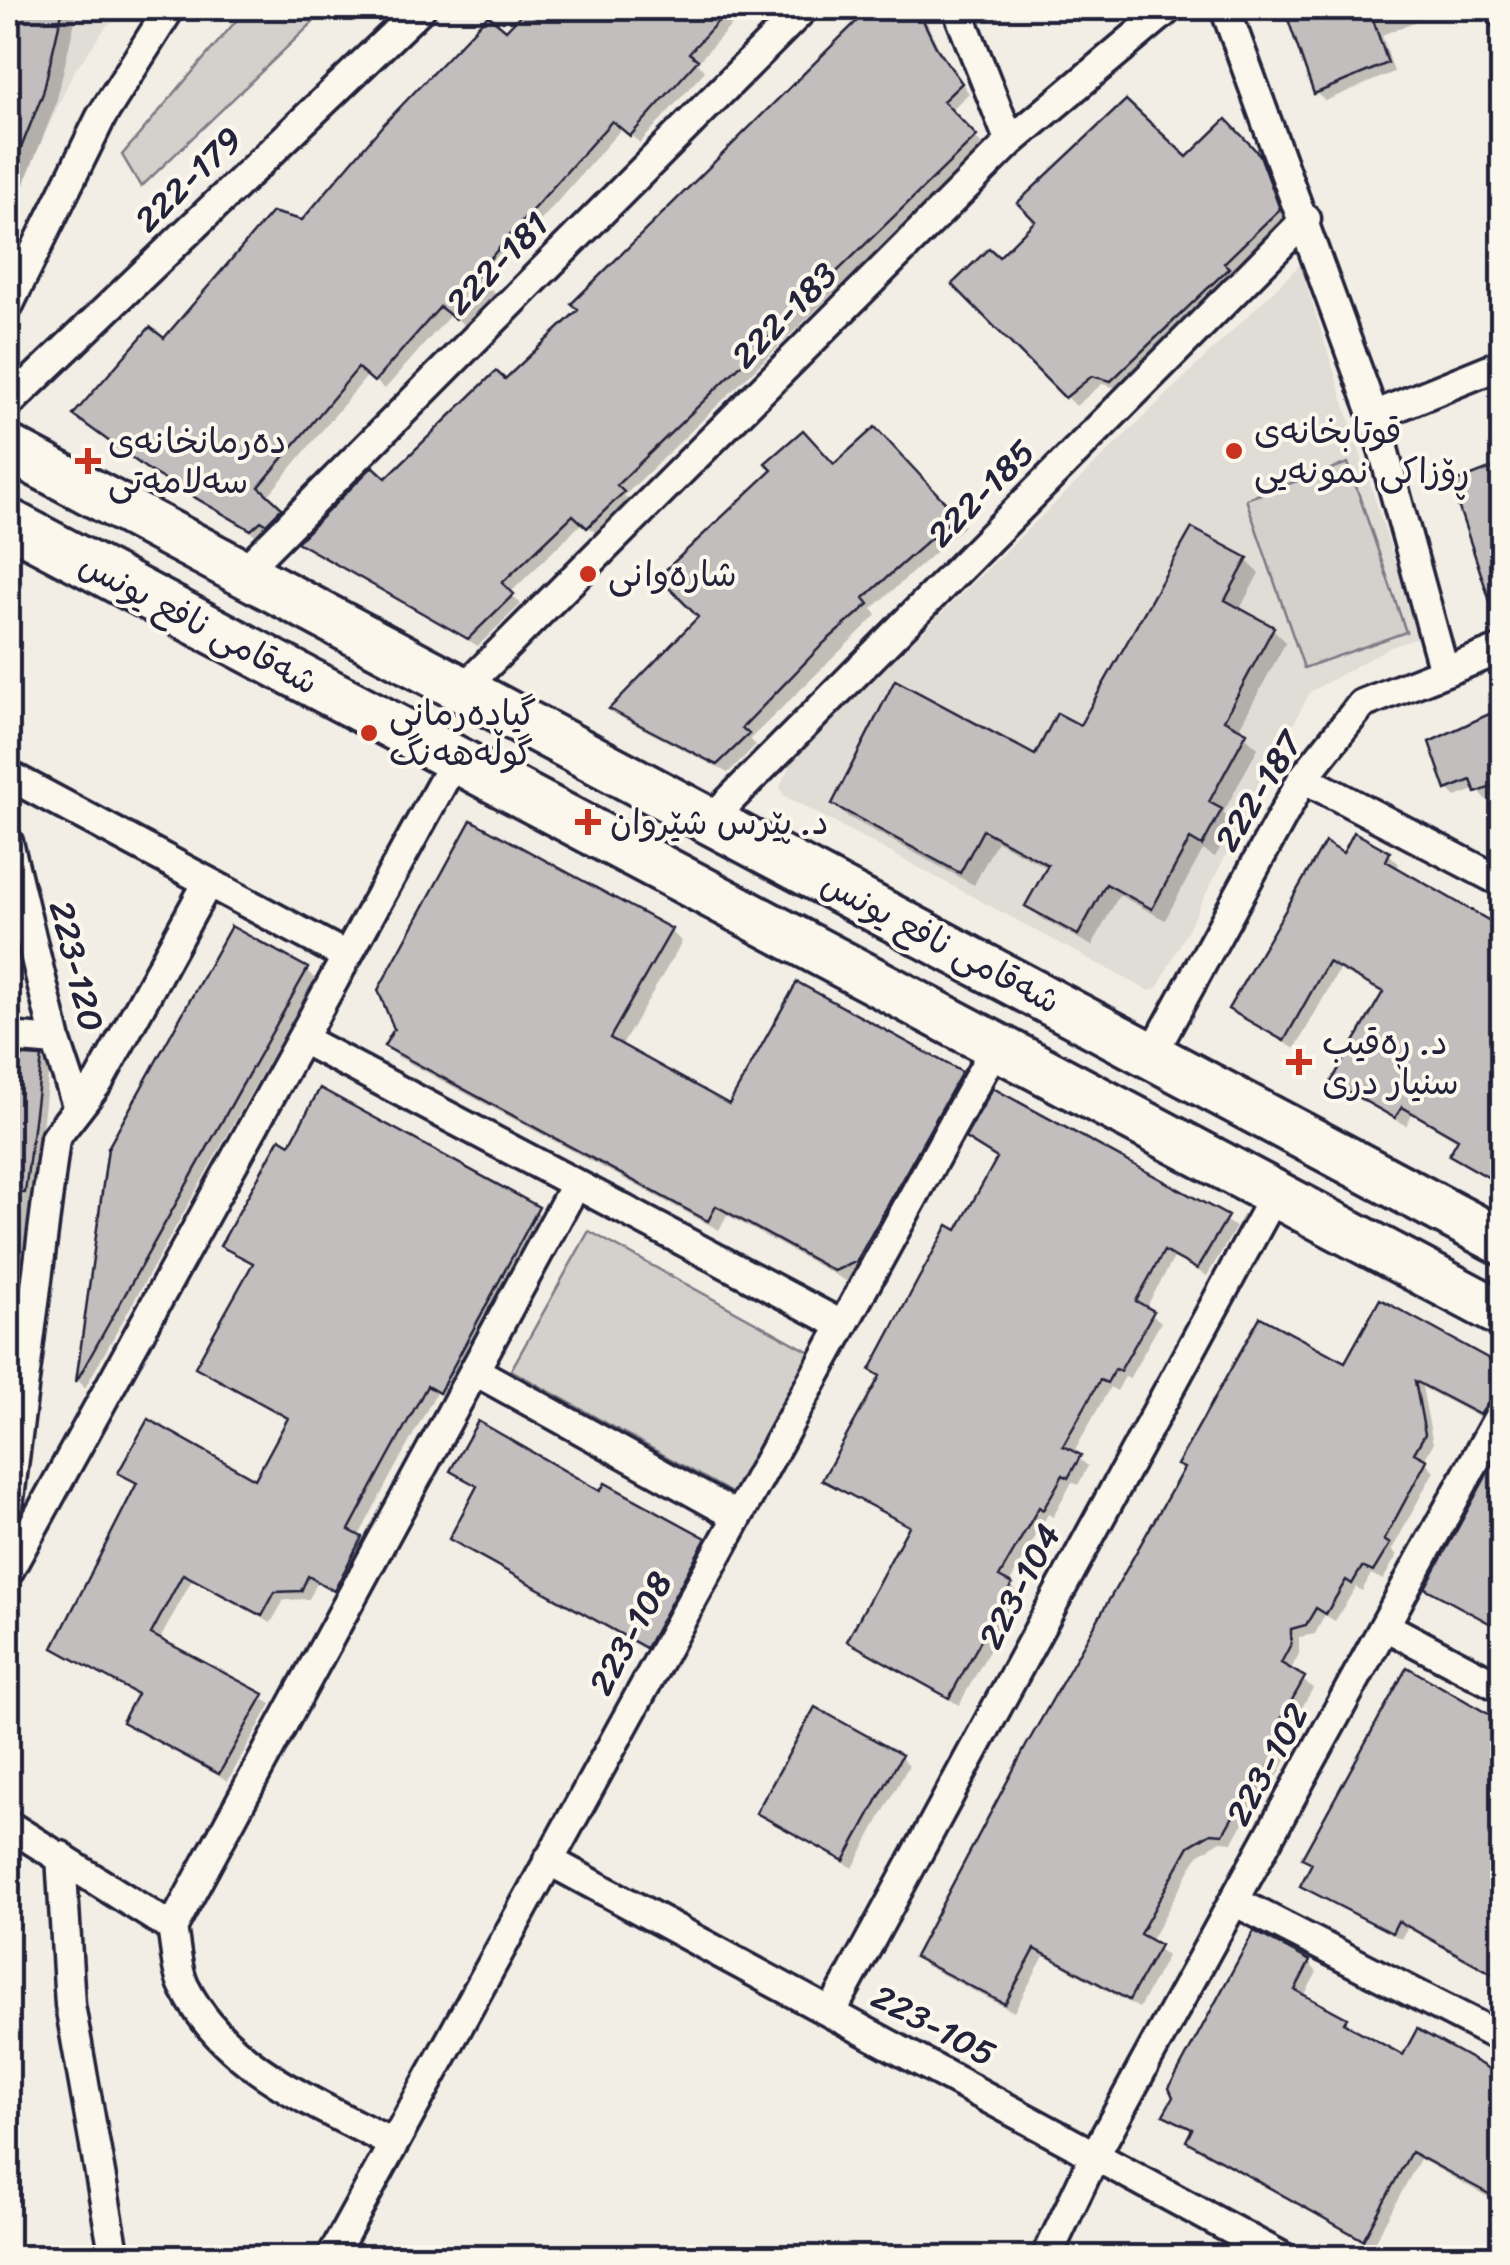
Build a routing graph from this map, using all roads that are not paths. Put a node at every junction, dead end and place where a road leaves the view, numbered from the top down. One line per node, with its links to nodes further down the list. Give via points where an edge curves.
1 (170, 8): 9 (street, via 101,117)
2 (420, 8): 11 (street, 222-179)
3 (804, 8): 17 (street, 222-181)
4 (957, 8): 7 (street)
5 (1169, 8): 7 (street, 222-183)
6 (1225, 8): 8 (street)
7 (1010, 142): 20 (street, 222-183)
8 (1306, 219): 12 (street); 24 (street, 222-185)
9 (8, 306)
10 (1502, 364): 12 (street)
11 (8, 404)
12 (1374, 416): 19 (street)
13 (8, 419): 15 (main road, via 71,455)
14 (8, 448): 15 (main road, شەقامی نافع یونس)
15 (100, 496): 17 (main road, شەقامی نافع یونس)
16 (8, 522): 21 (main road, شەقامی نافع یونس)
17 (244, 571): 20 (main road, شەقامی نافع یونس)
18 (1502, 649): 19 (street, 222-187)
19 (1444, 671): 23 (street, 222-187, via 1362,704)
20 (463, 689): 24 (main road, شەقامی نافع یونس)
21 (456, 758): 29 (main road, شەقامی نافع یونس); 30 (street)
22 (8, 775): 27 (street)
23 (1303, 778): 26 (street); 35 (street, 222-187)
24 (710, 820): 28 (main road, شەقامی نافع یونس)
25 (8, 842): 33 (street, 223-120)
26 (1502, 882)
27 (207, 884): 30 (street); 36 (street)
28 (846, 892): 29 (main road); 35 (main road, شەقامی نافع یونس)
29 (814, 949): 34 (main road, شەقامی نافع یونس)
30 (346, 956): 32 (street)
31 (8, 1037): 33 (street)
32 (302, 1039): 37 (street); 46 (street)
33 (56, 1041): 36 (street, 223-120)
34 (996, 1046): 38 (main road, شەقامی نافع یونس); 41 (street, 223-108)
35 (1153, 1054): 39 (main road, شەقامی نافع یونس)
36 (78, 1108): 44 (street, via 55,1138)
37 (575, 1185): 41 (street); 42 (street)
38 (1274, 1196): 40 (main road, شەقامی نافع یونس); 54 (street, 223-104)
39 (1502, 1242)
40 (1502, 1314)
41 (842, 1325): 45 (street, 223-108)
42 (477, 1372): 45 (street); 53 (street)
43 (1502, 1411): 47 (street, 223-102)
44 (8, 1506)
45 (737, 1516): 51 (street, 223-108)
46 (8, 1572)
47 (1385, 1626): 48 (street); 52 (street, 223-102)
48 (1502, 1688)
49 (8, 1825): 50 (street)
50 (62, 1856): 53 (street); 58 (street, via 70,2006)
51 (548, 1860): 54 (street, 223-105); 56 (street, 223-108)
52 (1234, 1901): 55 (street); 57 (street, 223-102)
53 (172, 1928): 56 (street, via 183,1986 216,2034 269,2078)
54 (831, 2013): 57 (street, 223-105)
55 (1502, 2038)
56 (393, 2144): 59 (street, 223-108)
57 (1096, 2153): 60 (street, 223-102); 61 (street, 223-105)
58 (115, 2258)
59 (330, 2258)
60 (1046, 2258)
61 (1284, 2258)

